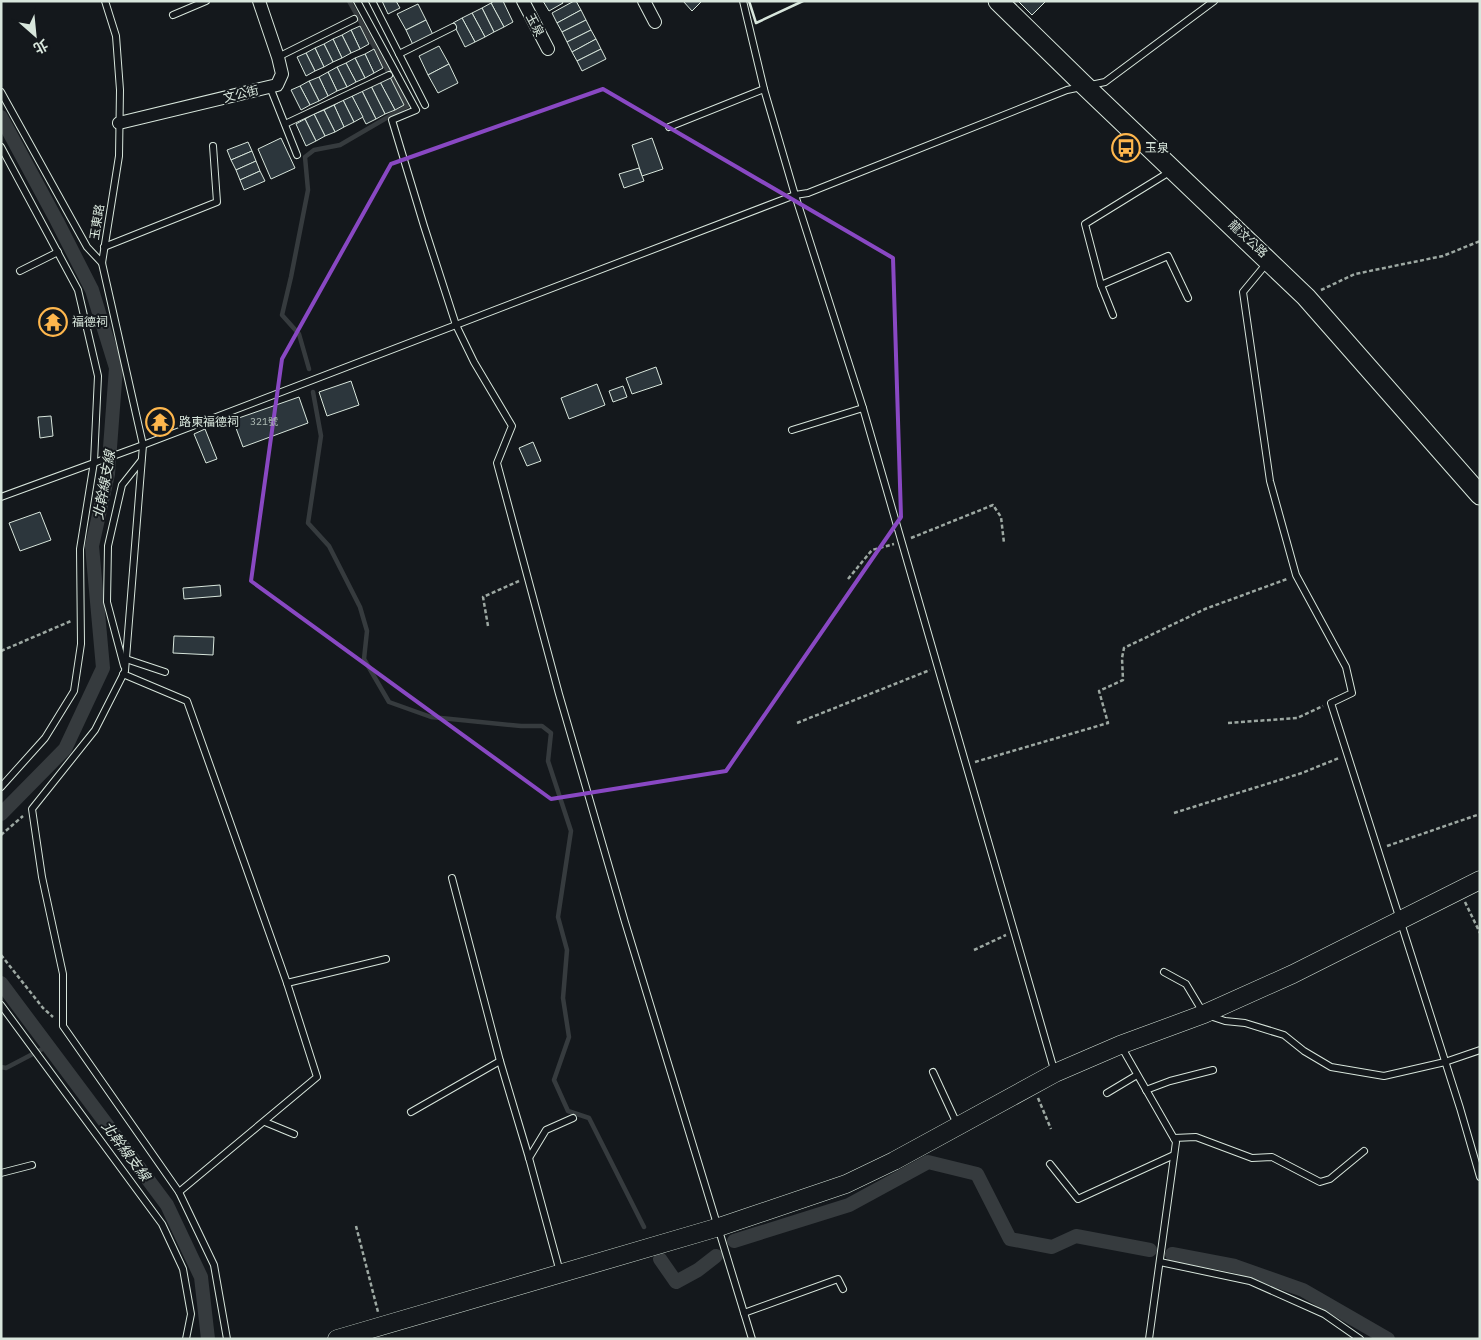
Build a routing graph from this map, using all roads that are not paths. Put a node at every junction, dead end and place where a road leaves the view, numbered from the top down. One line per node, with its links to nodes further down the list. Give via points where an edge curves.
1 (105, 1): 24 (lane, 玉東路, via 116,36)
2 (206, 1): 11 (lane)
3 (259, 1): 17 (street, 文公街)
4 (357, 1): 40 (lane, via 416,110 392,120)
5 (372, 1): 16 (lane)
6 (523, 1): 15 (street, 玉泉)
7 (644, 1): 13 (street)
8 (743, 1): 21 (lane)
9 (998, 1): 19 (main road, 龍汶公路)
10 (1214, 1): 19 (lane, via 1105,82)
11 (173, 15)
12 (354, 19): 17 (lane)
13 (655, 22)
14 (453, 27): 16 (lane)
15 (548, 49)
16 (399, 54): 23 (lane)
17 (278, 57): 20 (street, 文公街, via 282,74 277,85)
18 (389, 75): 25 (lane)
19 (1084, 85): 30 (main road, 龍汶公路); 31 (lane, via 808,193)
20 (270, 87): 24 (street, 文公街); 25 (lane)
21 (764, 89): 26 (lane); 31 (lane)
22 (1, 92): 35 (lane, via 87,247)
23 (425, 105)
24 (119, 123): 32 (lane, 玉東路, via 119,156)
25 (285, 124): 29 (lane)
26 (669, 127)
27 (213, 146): 32 (lane, via 217,202)
28 (1, 147): 33 (lane)
29 (297, 155)
30 (1174, 170): 34 (main road, 龍汶公路); 37 (lane, via 1085,224)
31 (795, 195): 40 (lane); 41 (lane)
32 (104, 247): 35 (lane, 玉東路)
33 (58, 252): 36 (lane); 45 (lane, via 78,290 98,376)
34 (1269, 260): 46 (main road, 龍汶公路, via 1306,297); 54 (lane, via 1243,292 1270,481 1296,576 1346,667 1352,693 1331,703)
35 (102, 263): 43 (lane, 玉東路)
36 (20, 271)
37 (1101, 285): 38 (lane, via 1168,256); 39 (lane)
38 (1188, 298)
39 (1113, 315)
40 (456, 325): 43 (lane); 84 (lane, via 512,426 497,463 559,694)
41 (863, 408): 42 (lane); 66 (lane)
42 (792, 430)
43 (143, 445): 44 (lane); 45 (lane)
44 (141, 460): 48 (lane); 49 (lane, via 122,485 108,546 107,602)
45 (94, 462): 47 (lane); 51 (lane, via 80,548 81,644 74,692 45,738)
46 (1480, 495)
47 (1, 497)
48 (126, 659): 49 (lane); 50 (lane)
49 (124, 672): 57 (lane, via 187,702); 83 (lane, via 95,730 32,809 42,877 63,974 63,1026)
50 (165, 672)
51 (1, 787)
52 (452, 878): 62 (lane)
53 (1480, 880): 54 (main road)
54 (1399, 920): 59 (main road, via 1293,974); 63 (lane)
55 (386, 959): 57 (lane)
56 (1164, 972): 59 (lane, via 1186,984)
57 (287, 983): 72 (lane, via 317,1077)
58 (1, 1005): 89 (lane, via 162,1224 183,1269 191,1314)
59 (1204, 1014): 60 (main road); 63 (lane, via 1284,1035 1331,1067 1384,1076)
60 (1120, 1045): 66 (main road); 67 (lane)
61 (1480, 1050): 63 (lane)
62 (500, 1061): 70 (lane); 78 (lane)
63 (1445, 1062): 82 (lane)
64 (1213, 1070): 68 (lane)
65 (934, 1072): 73 (lane)
66 (1055, 1073): 73 (main road)
67 (1137, 1075): 68 (lane); 69 (lane)
68 (1146, 1090): 75 (lane)
69 (1107, 1092)
70 (411, 1112)
71 (573, 1118): 78 (lane, via 546,1130)
72 (265, 1122): 74 (lane); 83 (lane)
73 (958, 1126): 84 (main road, via 846,1184)
74 (294, 1134)
75 (1174, 1138): 76 (lane, via 1196,1137 1252,1158 1272,1157 1320,1182); 77 (lane)
76 (1364, 1151)
77 (1174, 1155): 79 (lane, via 1078,1199); 85 (lane)
78 (529, 1158): 86 (lane)
79 (1050, 1164)
80 (32, 1165): 81 (lane)
81 (1, 1173)
82 (1480, 1177)
83 (179, 1192): 90 (lane, via 214,1265)
84 (718, 1227): 86 (main road); 88 (lane)
85 (1160, 1262): 93 (lane); 94 (lane, via 1250,1281 1324,1314)
86 (560, 1275): 91 (main road, via 383,1330)
87 (843, 1289): 88 (lane, via 838,1278)
88 (744, 1313): 92 (lane)
89 (186, 1339)
90 (227, 1339)
91 (337, 1339)
92 (752, 1339)
93 (1150, 1339)
94 (1360, 1339)

